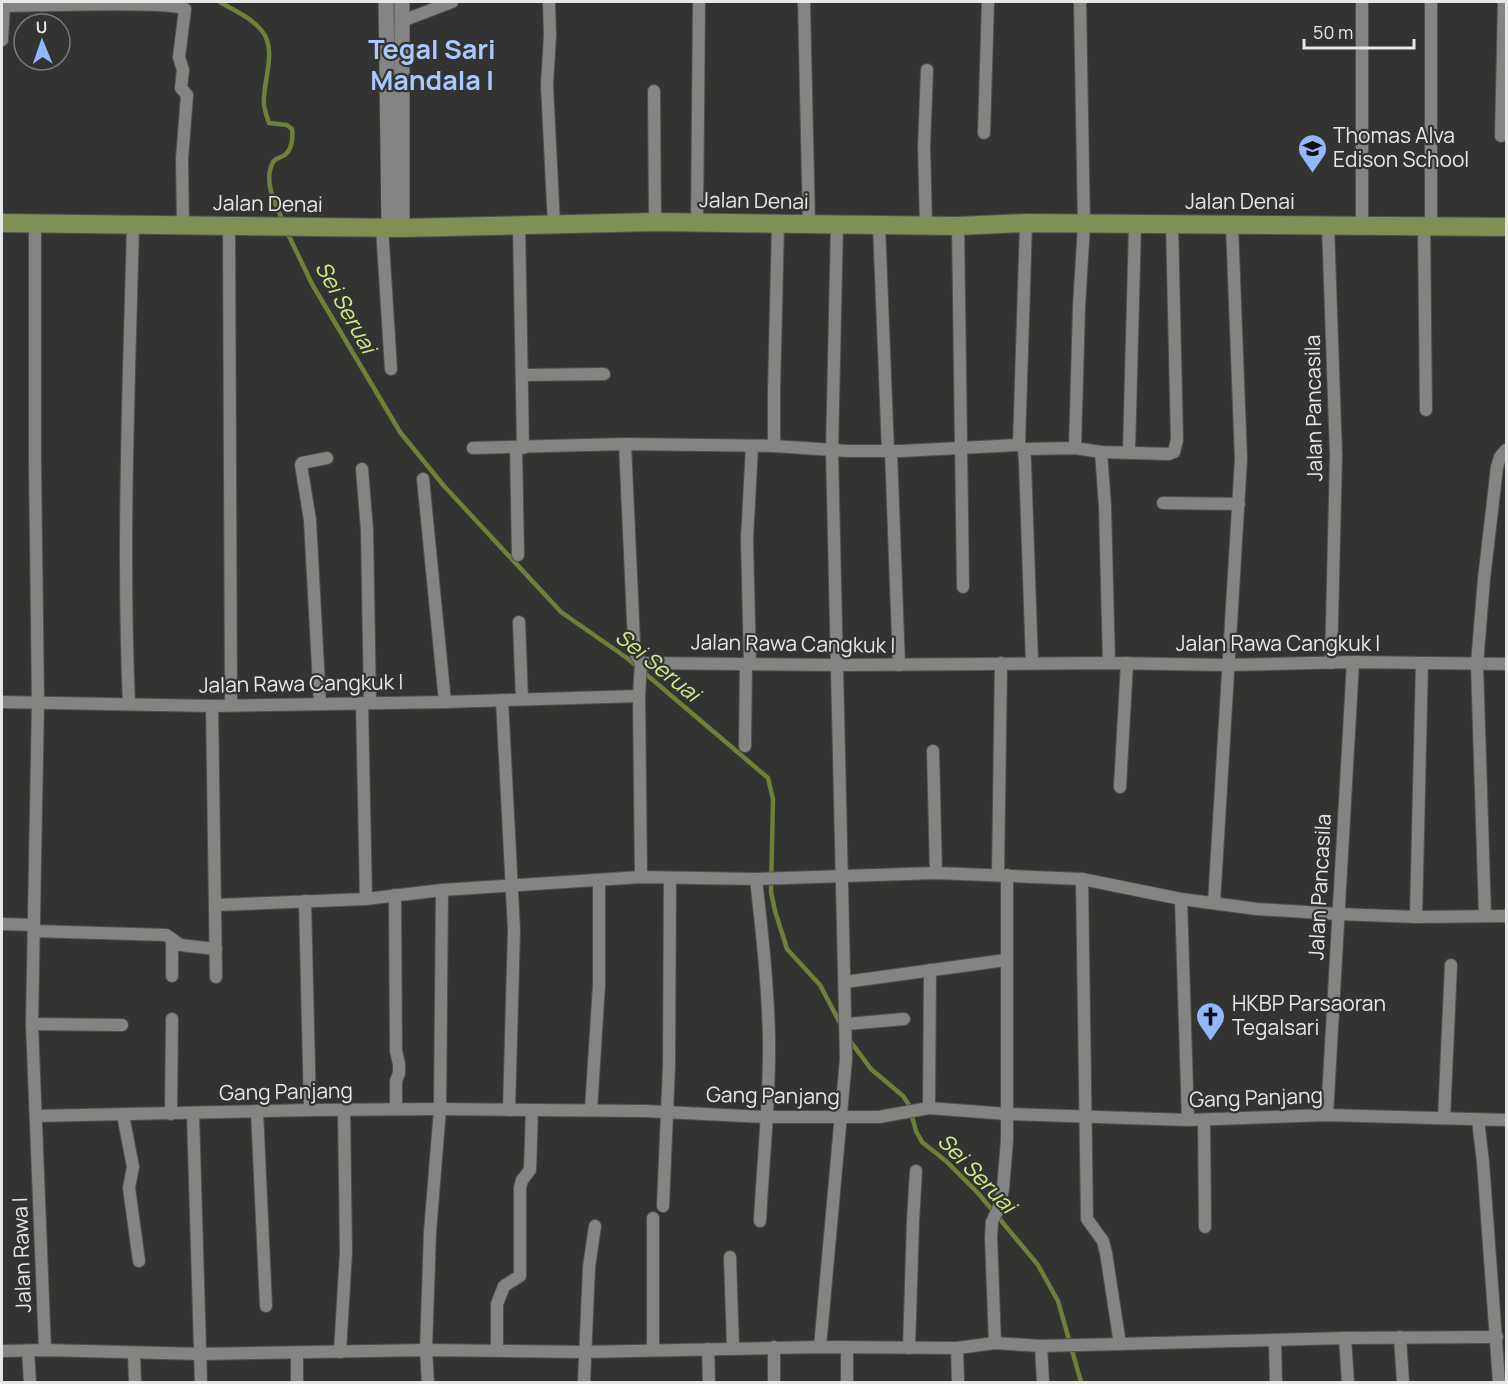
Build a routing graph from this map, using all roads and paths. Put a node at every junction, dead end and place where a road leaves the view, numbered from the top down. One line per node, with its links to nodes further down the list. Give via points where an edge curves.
1 (386, 2): 43 (street)
2 (402, 2): 13 (street)
3 (452, 2): 13 (street)
4 (549, 2): 28 (street, via 547,85)
5 (699, 2): 22 (street)
6 (804, 2): 29 (street)
7 (988, 2): 17 (street)
8 (1080, 2): 32 (street)
9 (1362, 2): 41 (street)
10 (1431, 2): 40 (street)
11 (1504, 2): 18 (street)
12 (3, 6): 14 (street); 37 (street, via 150,4 185,9 179,57 183,70 181,88 187,95 182,159)
13 (402, 21): 43 (street)
14 (2, 40)
15 (927, 70): 31 (street)
16 (654, 91): 19 (street)
17 (984, 133)
18 (1501, 136)
19 (655, 222): 22 (main road, Jalan Denai); 28 (main road, Jalan Denai)
20 (2, 223): 21 (main road, Jalan Denai)
21 (35, 223): 26 (main road, Jalan Denai); 87 (street, Jalan Rawa I)
22 (697, 223): 24 (main road, Jalan Denai)
23 (1026, 223): 32 (main road, Jalan Denai); 39 (main road, Jalan Denai); 52 (street)
24 (778, 224): 29 (main road, Jalan Denai); 50 (street)
25 (837, 224): 29 (main road, Jalan Denai); 30 (main road, Jalan Denai); 57 (street)
26 (133, 225): 37 (main road, Jalan Denai); 90 (street, via 126,576)
27 (519, 225): 28 (main road, Jalan Denai); 43 (main road, Jalan Denai); 46 (street)
28 (554, 225)
29 (809, 225)
30 (879, 225): 31 (main road, Jalan Denai); 58 (street)
31 (926, 225): 39 (main road, Jalan Denai)
32 (1084, 225): 33 (main road, Jalan Denai); 55 (street)
33 (1135, 225): 34 (main road, Jalan Denai); 59 (street)
34 (1172, 225): 35 (main road, Jalan Denai); 59 (street, via 1176,448 1169,454)
35 (1232, 225): 36 (main road, Jalan Denai); 65 (street)
36 (1328, 225): 41 (main road, Jalan Denai); 74 (street, Jalan Pancasila, via 1336,455)
37 (183, 226): 38 (main road, Jalan Denai)
38 (229, 226): 43 (main road, Jalan Denai); 92 (street)
39 (958, 226): 51 (street)
40 (1428, 226): 41 (main road, Jalan Denai); 42 (main road, Jalan Denai); 47 (street)
41 (1362, 227)
42 (1506, 227)
43 (391, 228): 44 (street)
44 (391, 369)
45 (604, 374): 46 (street)
46 (522, 375): 54 (street)
47 (1426, 410)
48 (625, 444): 49 (street); 54 (street); 82 (street, via 634,642)
49 (752, 446): 50 (street); 76 (street, via 747,539)
50 (774, 446): 57 (street)
51 (960, 447): 52 (street); 58 (street); 67 (street)
52 (1022, 447): 55 (street); 71 (street)
53 (473, 448): 54 (street)
54 (519, 448): 66 (street)
55 (1075, 448): 60 (street)
56 (1506, 450): 77 (street, via 1497,467)
57 (832, 451): 58 (street); 79 (street)
58 (890, 451): 80 (street)
59 (1129, 451): 60 (street)
60 (1101, 452): 72 (street)
61 (327, 458): 91 (street, via 301,465 310,520)
62 (362, 469): 89 (street, via 367,530)
63 (423, 478): 88 (street)
64 (1164, 503): 65 (street)
65 (1239, 504): 81 (street)
66 (518, 555)
67 (963, 588)
68 (519, 622): 84 (street)
69 (1353, 662): 74 (street, Jalan Rawa Cangkuk I); 75 (street, Jalan Rawa Cangkuk I); 113 (street, Jalan Pancasila)
70 (1002, 663): 71 (street, Jalan Rawa Cangkuk I); 80 (street, Jalan Rawa Cangkuk I); 98 (street)
71 (1032, 663): 72 (street, Jalan Rawa Cangkuk I)
72 (1109, 663): 73 (street, Jalan Rawa Cangkuk I)
73 (1128, 663): 81 (street, Jalan Rawa Cangkuk I); 96 (street)
74 (1331, 663): 81 (street, Jalan Rawa Cangkuk I)
75 (1422, 663): 77 (street, Jalan Rawa Cangkuk I); 116 (street)
76 (748, 664): 79 (street, Jalan Rawa Cangkuk I); 82 (street, Jalan Rawa Cangkuk I); 94 (street)
77 (1478, 664): 78 (street, Jalan Rawa Cangkuk I); 114 (street)
78 (1506, 664)
79 (838, 665): 80 (street, Jalan Rawa Cangkuk I); 99 (street)
80 (899, 665)
81 (1227, 665): 111 (street)
82 (641, 668): 83 (street)
83 (639, 696): 84 (street, Jalan Rawa Cangkuk I); 100 (street)
84 (522, 699): 85 (street, Jalan Rawa Cangkuk I)
85 (502, 700): 88 (street, Jalan Rawa Cangkuk I); 105 (street)
86 (2, 702): 87 (street, Jalan Rawa Cangkuk I)
87 (38, 702): 90 (street, Jalan Rawa Cangkuk I); 118 (street, Jalan Rawa I)
88 (445, 702): 89 (street, Jalan Rawa Cangkuk I)
89 (367, 703): 91 (street, Jalan Rawa Cangkuk I); 108 (street)
90 (129, 704): 93 (street, Jalan Rawa Cangkuk I)
91 (320, 704): 92 (street, Jalan Rawa Cangkuk I)
92 (231, 705): 93 (street, Jalan Rawa Cangkuk I)
93 (212, 706): 112 (street)
94 (745, 746)
95 (933, 751): 97 (street)
96 (1120, 787)
97 (936, 873): 98 (street); 99 (street)
98 (1003, 875): 103 (street); 121 (street)
99 (843, 876): 102 (street); 126 (street)
100 (641, 878): 101 (street); 104 (street)
101 (670, 878): 102 (street); 141 (street)
102 (759, 879): 148 (street, via 769,1037)
103 (1082, 879): 109 (street); 150 (street)
104 (599, 881): 105 (street); 139 (street, via 599,985)
105 (512, 885): 106 (street); 137 (street)
106 (442, 890): 107 (street); 133 (street)
107 (395, 896): 108 (street); 132 (street, via 399,1064)
108 (366, 899): 110 (street)
109 (1181, 899): 111 (street); 152 (street)
110 (305, 902): 112 (street); 135 (street)
111 (1214, 903): 113 (street)
112 (216, 905): 120 (street)
113 (1338, 915): 116 (street); 146 (street, Jalan Pancasila)
114 (1485, 916): 115 (street); 116 (street)
115 (1506, 916)
116 (1416, 917)
117 (2, 924): 118 (street)
118 (34, 928): 119 (street, via 166,935); 129 (street, Jalan Rawa I)
119 (172, 939): 120 (street, via 180,945); 124 (street)
120 (216, 949): 125 (street)
121 (1006, 960): 123 (street); 144 (street)
122 (1451, 965): 151 (street)
123 (930, 970): 126 (street); 134 (street)
124 (171, 976)
125 (216, 977)
126 (846, 982): 131 (street)
127 (172, 1018): 142 (street)
128 (904, 1019): 131 (street)
129 (32, 1024): 130 (street); 147 (street, Jalan Rawa I)
130 (122, 1025)
131 (846, 1026): 149 (street)
132 (396, 1109): 133 (street, Gang Panjang); 136 (street, Gang Panjang)
133 (440, 1109): 137 (street, Gang Panjang); 180 (street)
134 (923, 1109): 144 (street, Gang Panjang); 149 (street, Gang Panjang, via 879,1117)
135 (310, 1110): 136 (street, Gang Panjang); 140 (street, Gang Panjang)
136 (344, 1110): 185 (street, via 346,1252)
137 (509, 1110): 138 (street, Gang Panjang)
138 (532, 1110): 139 (street, Gang Panjang); 181 (street, via 530,1170 520,1188 520,1276 504,1286 497,1304)
139 (591, 1110): 141 (street, Gang Panjang)
140 (257, 1111): 143 (street, Gang Panjang); 164 (street)
141 (668, 1112): 148 (street, Gang Panjang); 157 (street)
142 (171, 1114): 143 (street, Gang Panjang); 145 (street, Gang Panjang)
143 (193, 1114): 189 (street)
144 (1006, 1114): 150 (street, Gang Panjang); 169 (street, via 1005,1169 999,1208 992,1222)
145 (123, 1115): 147 (street, Gang Panjang); 163 (street, via 134,1167 129,1188)
146 (1327, 1115): 151 (street, Gang Panjang); 153 (street, Gang Panjang)
147 (36, 1116): 179 (street, Jalan Rawa I)
148 (766, 1117): 149 (street, Gang Panjang); 159 (street)
149 (842, 1117): 173 (street)
150 (1086, 1117): 152 (street, Gang Panjang); 170 (street, via 1087,1219 1103,1241)
151 (1444, 1118): 154 (street, Gang Panjang)
152 (1188, 1120): 153 (street, Gang Panjang)
153 (1204, 1120): 161 (street)
154 (1478, 1120): 155 (street, Gang Panjang); 166 (street)
155 (1506, 1120)
156 (916, 1171): 176 (street)
157 (663, 1206)
158 (654, 1218): 182 (street)
159 (760, 1221)
160 (595, 1226): 186 (street)
161 (1205, 1227)
162 (730, 1257): 175 (street)
163 (139, 1261)
164 (267, 1306)
165 (1400, 1337): 166 (street); 167 (street); 203 (street)
166 (1497, 1337): 204 (street)
167 (1346, 1338): 168 (street); 202 (street)
168 (1275, 1340): 170 (street); 201 (street)
169 (995, 1343): 171 (street); 177 (street)
170 (1120, 1344): 171 (street)
171 (1041, 1346): 200 (street)
172 (774, 1347): 173 (street); 175 (street); 197 (street)
173 (820, 1347): 174 (street)
174 (847, 1347): 176 (street); 198 (street)
175 (733, 1348): 178 (street)
176 (909, 1348): 177 (street)
177 (957, 1348): 199 (street)
178 (708, 1349): 182 (street); 196 (street)
179 (45, 1350): 184 (street); 187 (street)
180 (426, 1350): 181 (street); 185 (street); 194 (street)
181 (496, 1350): 186 (street)
182 (652, 1350): 186 (street)
183 (2, 1351): 184 (street)
184 (28, 1351): 190 (street)
185 (340, 1352): 188 (street)
186 (584, 1352): 195 (street)
187 (134, 1353): 189 (street); 191 (street)
188 (297, 1353): 189 (street); 193 (street)
189 (201, 1354): 192 (street)
190 (30, 1383)
191 (135, 1383)
192 (201, 1383)
193 (297, 1383)
194 (428, 1383)
195 (584, 1383)
196 (709, 1383)
197 (774, 1383)
198 (846, 1383)
199 (958, 1383)
200 (1043, 1383)
201 (1276, 1383)
202 (1348, 1383)
203 (1403, 1383)
204 (1499, 1383)

